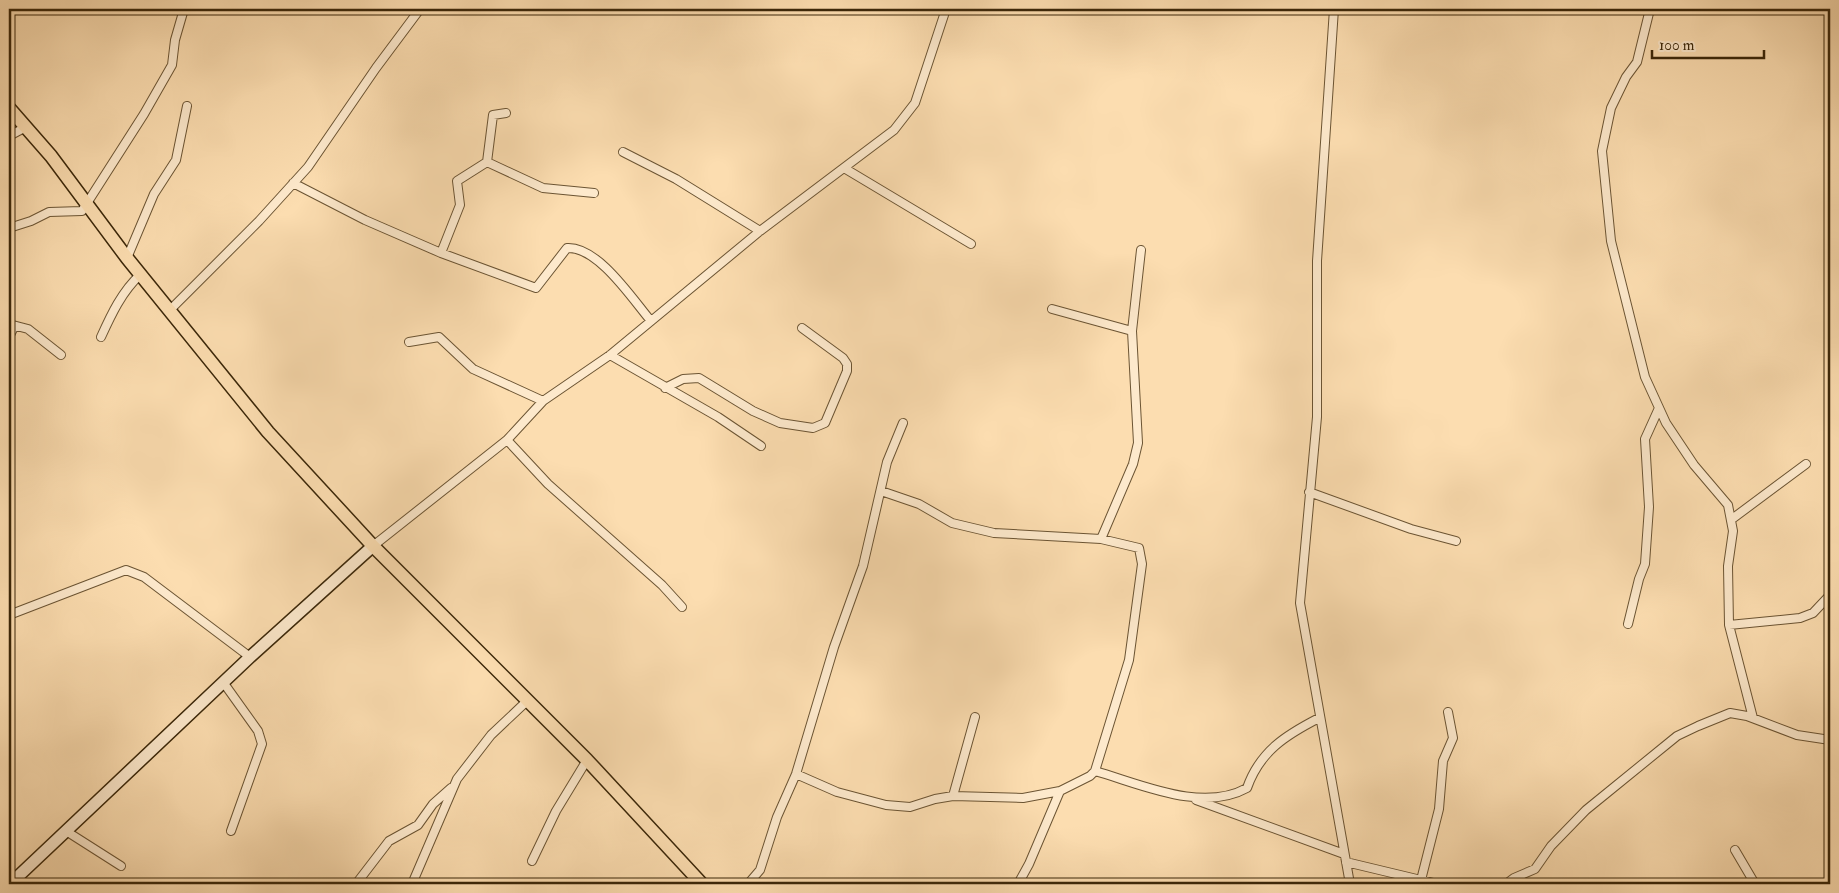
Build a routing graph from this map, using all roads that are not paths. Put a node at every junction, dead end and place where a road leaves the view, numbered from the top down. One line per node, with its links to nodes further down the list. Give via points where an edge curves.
1 (184, 9): 16 (street, via 172,64)
2 (420, 9): 14 (street, via 308,167)
3 (946, 9): 13 (street, via 915,103 894,130)
4 (1334, 9): 43 (street, via 1317,261 1317,417)
5 (1650, 9): 37 (street, via 1638,62 1626,77 1611,108 1602,151 1611,241 1646,377)
6 (187, 106): 22 (street, via 176,160 154,194)
7 (9, 108): 9 (main road)
8 (506, 113): 12 (street, via 493,115)
9 (26, 127): 10 (street); 16 (main road)
10 (9, 136)
11 (623, 152): 18 (street, via 676,179)
12 (487, 162): 15 (street, via 542,188); 21 (street, via 458,181 460,205)
13 (844, 168): 18 (street); 19 (street)
14 (292, 183): 21 (street); 24 (street, via 259,221)
15 (594, 193)
16 (87, 203): 17 (street, via 79,213 65,210 49,212); 22 (main road)
17 (9, 228)
18 (760, 231): 26 (street)
19 (971, 244)
20 (1142, 250): 29 (street)
21 (441, 253): 26 (street, via 536,288 567,248 577,247 599,260)
22 (127, 258): 23 (main road)
23 (141, 274): 24 (main road); 31 (street, via 129,286)
24 (171, 309): 47 (main road, via 268,432)
25 (1052, 309): 29 (street)
26 (651, 321): 34 (street)
27 (11, 325): 30 (street); 33 (street, via 28,329)
28 (802, 328): 35 (street, via 847,364 847,371 822,426 813,428 780,423 699,378 683,379)
29 (1132, 331): 45 (street, via 1138,443 1133,464)
30 (9, 337)
31 (101, 337)
32 (409, 342): 36 (street, via 439,337 473,369)
33 (61, 355)
34 (610, 356): 35 (street); 36 (street)
35 (665, 388): 40 (street, via 718,417)
36 (543, 400): 39 (street)
37 (1659, 408): 44 (street, via 1694,465 1728,505); 51 (street, via 1644,439 1649,507 1645,564)
38 (903, 424): 42 (street, via 887,462)
39 (507, 440): 47 (street); 49 (street, via 548,484)
40 (761, 446)
41 (1806, 464): 44 (street)
42 (881, 491): 45 (street, via 919,504 952,523 994,533); 63 (street, via 863,566 834,646)
43 (1309, 492): 46 (street, via 1411,529); 58 (street, via 1300,603)
44 (1732, 519): 52 (street, via 1728,566)
45 (1101, 539): 62 (street, via 1139,548 1142,564 1129,660)
46 (1456, 541)
47 (373, 546): 53 (main road); 55 (main road)
48 (1830, 595): 52 (street, via 1814,613 1800,618)
49 (682, 607)
50 (9, 615): 53 (street, via 126,570 144,577)
51 (1628, 624)
52 (1729, 626): 59 (street)
53 (250, 657): 54 (main road)
54 (223, 682): 68 (main road); 69 (street, via 258,731 262,744)
55 (527, 700): 61 (main road); 64 (street, via 475,753)
56 (1448, 712): 74 (street, via 1453,738 1443,761 1439,809)
57 (975, 717): 66 (street)
58 (1319, 718): 67 (street, via 1275,743 1251,775 1246,788 1232,796); 71 (street)
59 (1753, 718): 60 (street, via 1797,735); 83 (street, via 1730,713 1677,736 1586,810 1550,846 1535,869)
60 (1830, 740)
61 (587, 760): 72 (street, via 556,811); 78 (main road)
62 (1095, 771): 65 (street); 67 (street)
63 (796, 774): 66 (street, via 837,792 886,805 910,807 935,798); 79 (street, via 777,817 760,870)
64 (454, 785): 76 (street, via 433,804 418,825 389,841); 77 (street)
65 (1060, 791): 66 (street, via 1023,798); 80 (street)
66 (953, 796)
67 (1192, 799): 71 (street)
68 (66, 831): 73 (street); 75 (main road)
69 (231, 831)
70 (1735, 850): 84 (street)
71 (1345, 858): 74 (street); 81 (street)
72 (532, 861)
73 (120, 866)
74 (1421, 882): 82 (street)
75 (10, 884)
76 (356, 884)
77 (412, 884)
78 (702, 884)
79 (748, 884)
80 (1018, 884)
81 (1350, 884)
82 (1438, 884)
83 (1506, 884)
84 (1755, 884)

